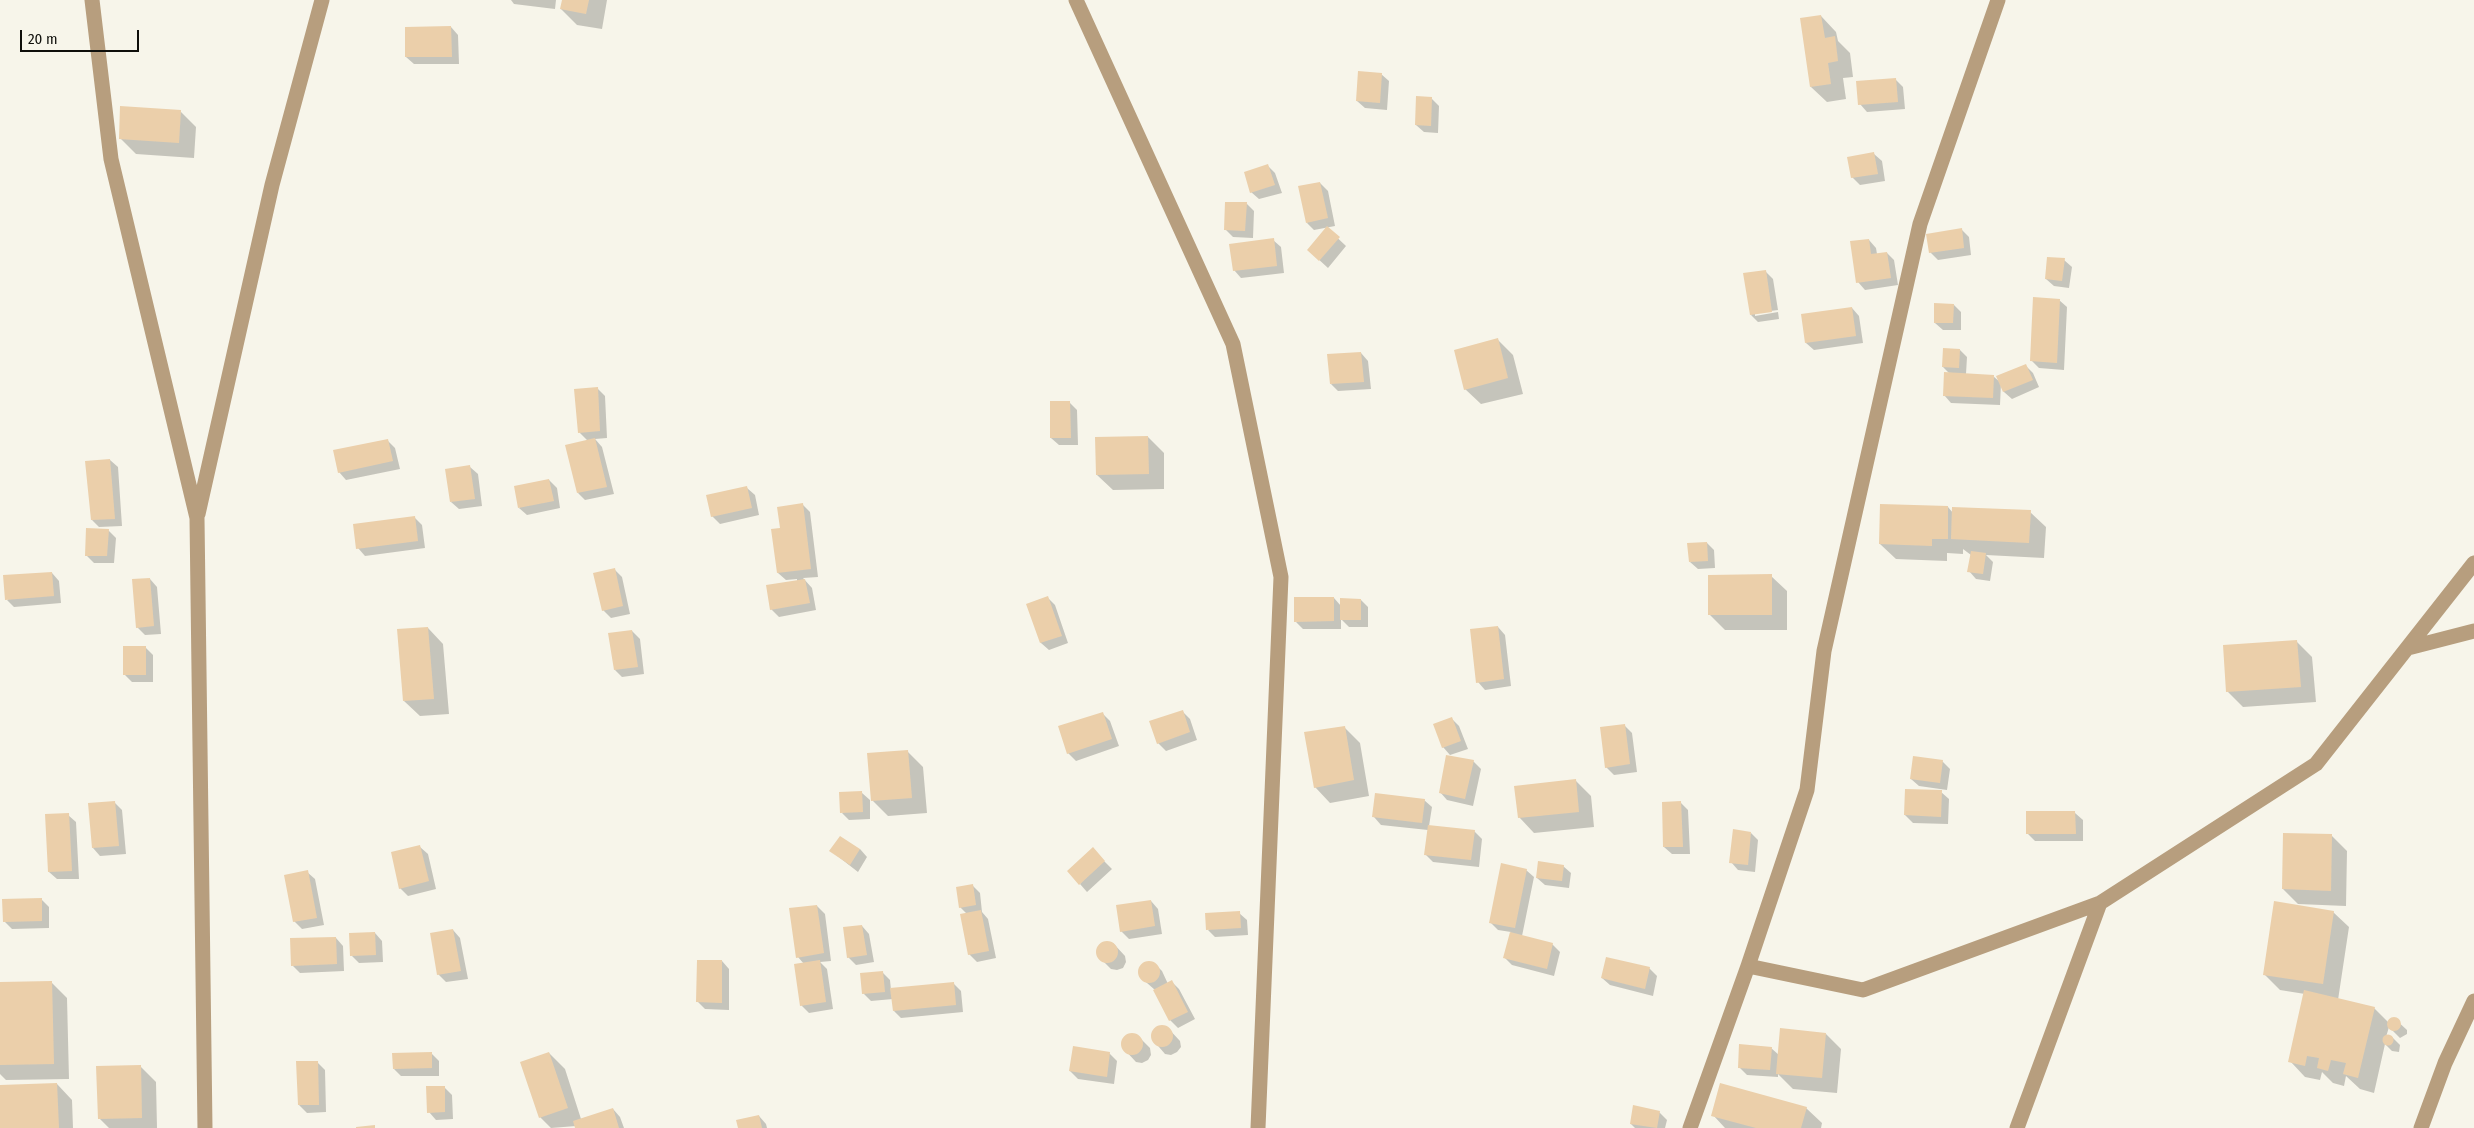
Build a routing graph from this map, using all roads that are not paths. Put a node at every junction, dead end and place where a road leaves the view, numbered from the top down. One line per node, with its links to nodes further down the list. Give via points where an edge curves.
1 (92, 0): 5 (street, via 111,159)
2 (322, 0): 5 (street, via 272,186)
3 (1076, 0): 13 (street, via 1232,344 1280,577)
4 (1998, 0): 10 (street, via 1920,224 1824,651 1807,790)
5 (197, 518): 12 (street)
6 (2474, 563): 8 (street)
7 (2474, 631): 8 (street)
8 (2408, 648): 9 (street, via 2316,764)
9 (2100, 904): 10 (street, via 1863,990); 15 (street)
10 (1748, 966): 14 (street)
11 (2474, 1001): 16 (street, via 2445,1063)
12 (205, 1128)
13 (1258, 1128)
14 (1690, 1128)
15 (2017, 1128)
16 (2421, 1128)

